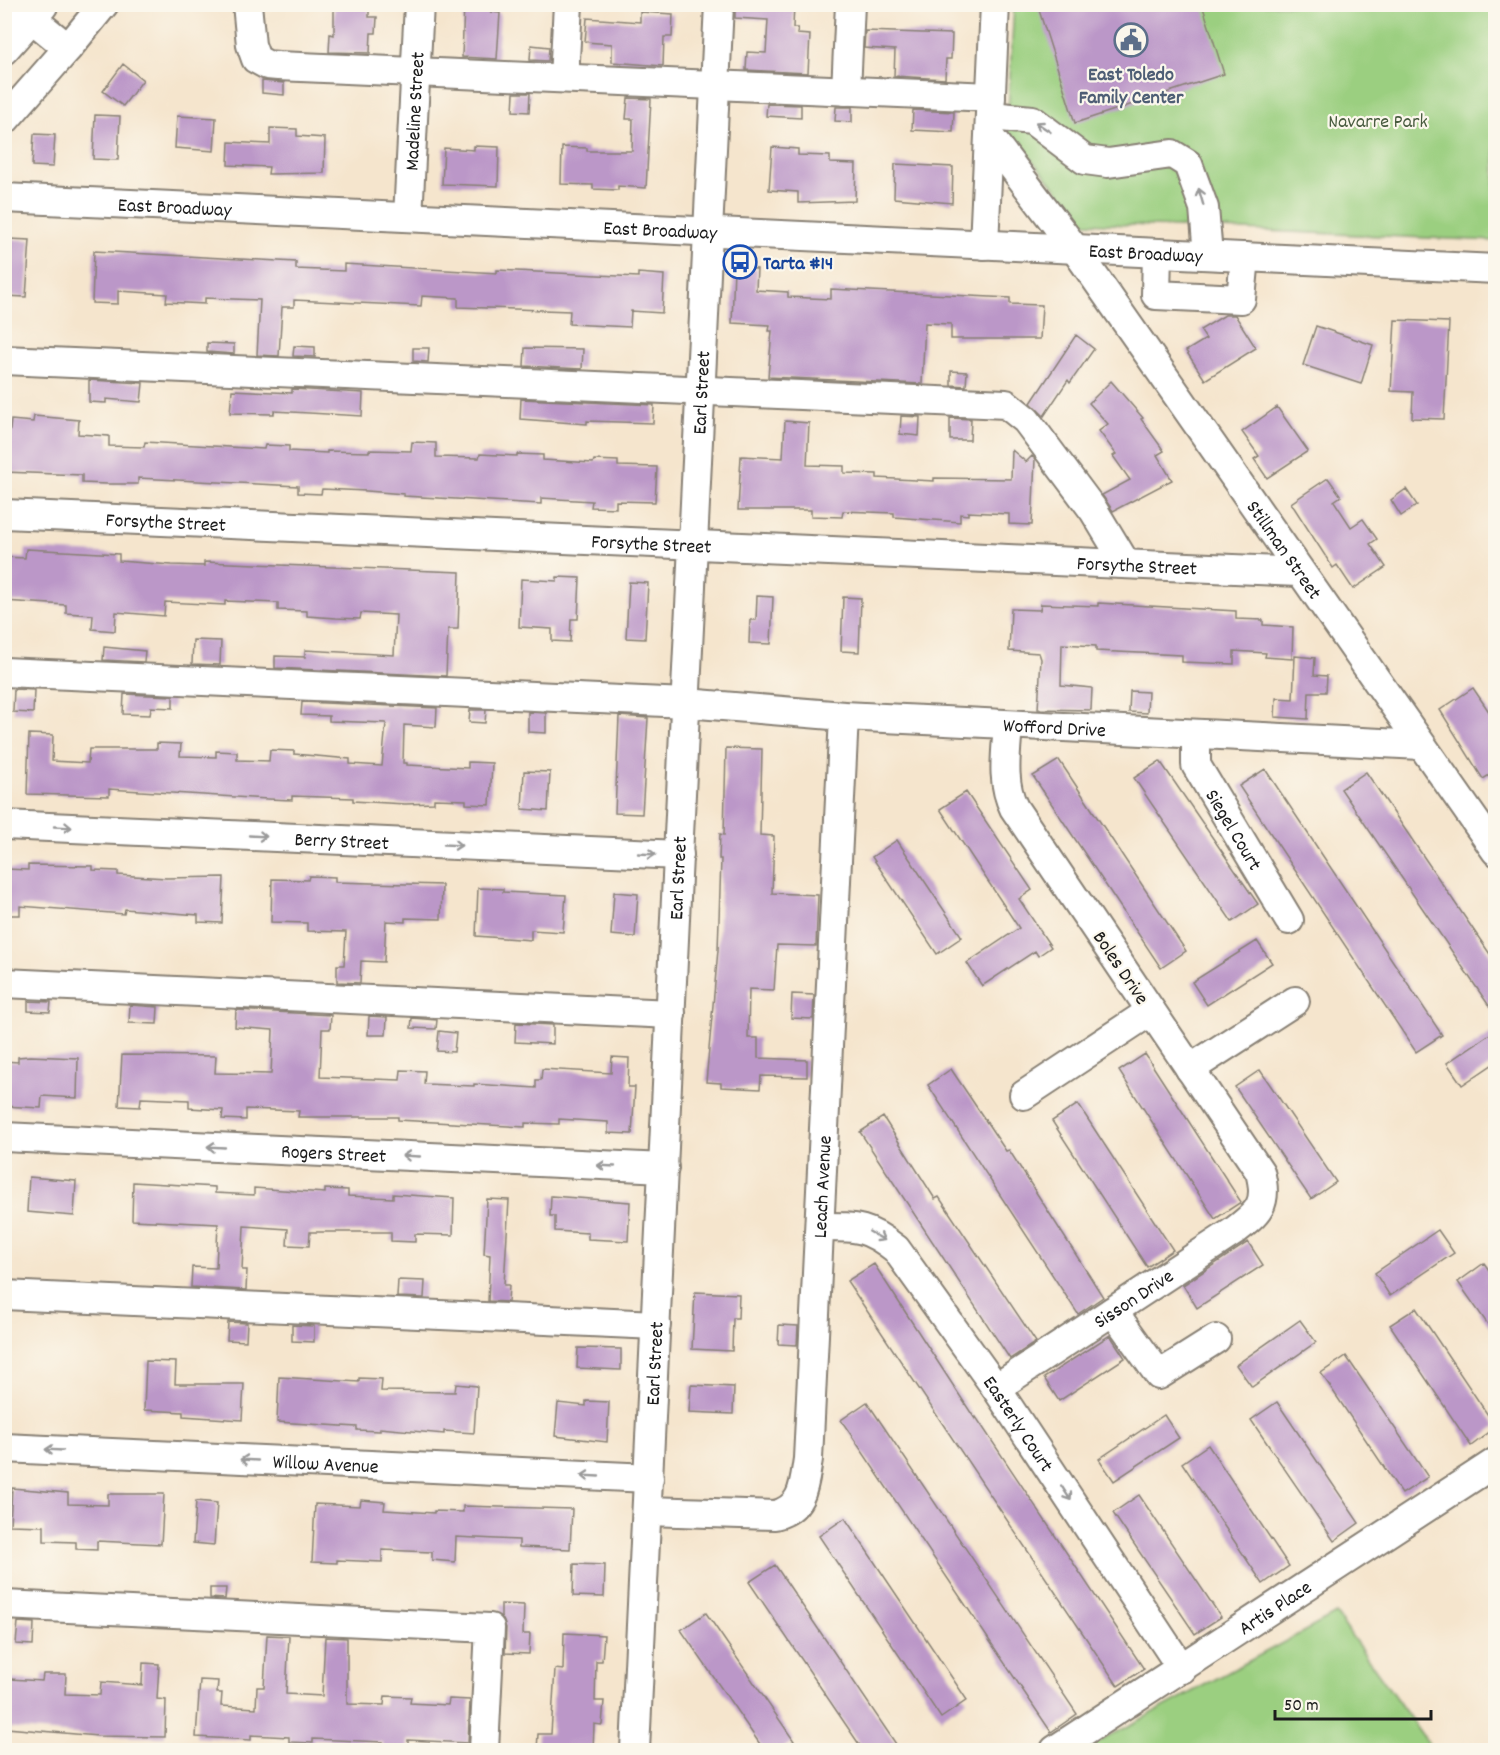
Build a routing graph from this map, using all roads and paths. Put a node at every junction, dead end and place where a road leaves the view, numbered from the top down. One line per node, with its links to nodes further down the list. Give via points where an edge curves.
1 (104, 4): 9 (street)
2 (247, 4): 11 (street, via 251,45 256,59 267,65)
3 (419, 4): 11 (street, Madeline Street)
4 (568, 4): 12 (street)
5 (719, 4): 13 (street, Earl Street)
6 (850, 4): 14 (street)
7 (995, 4): 15 (street)
8 (30, 9): 9 (street); 10 (street)
9 (68, 48): 16 (street)
10 (4, 50)
11 (416, 71): 12 (street); 18 (street, Madeline Street)
12 (564, 78): 13 (street)
13 (715, 86): 14 (street); 19 (street, Earl Street)
14 (846, 91): 15 (street)
15 (991, 117): 20 (street); 21 (street, Stillman Street); 23 (street, one-way to 15, via 1204,208 1188,164 1172,154 1108,163 1085,159 1032,120)
16 (4, 121)
17 (4, 198): 18 (street, East Broadway)
18 (408, 217): 19 (street, East Broadway)
19 (709, 231): 20 (street, East Broadway); 29 (street, Earl Street)
20 (984, 245): 21 (street, East Broadway)
21 (1075, 249): 22 (street, East Broadway); 27 (street, Stillman Street)
22 (1157, 253): 23 (street, East Broadway); 26 (street)
23 (1208, 255): 24 (street, East Broadway)
24 (1245, 257): 25 (street, East Broadway); 26 (street, via 1241,299)
25 (1496, 269)
26 (1156, 295): 27 (street)
27 (1127, 324): 33 (street, Stillman Street)
28 (4, 360): 29 (street)
29 (701, 391): 31 (street, Earl Street); 32 (street, via 1006,404 1026,420 1094,511)
30 (4, 514): 31 (street, Forsythe Street)
31 (693, 546): 32 (street, Forsythe Street); 35 (street, Earl Street)
32 (1126, 564): 33 (street, Forsythe Street)
33 (1299, 572): 39 (street, Stillman Street)
34 (4, 672): 35 (street, Wofford Drive)
35 (686, 703): 36 (street, Wofford Drive); 42 (street, Earl Street)
36 (844, 716): 37 (street, Wofford Drive); 53 (street, Leach Avenue)
37 (1008, 725): 38 (street, Wofford Drive); 46 (street, Boles Drive, via 1006,793)
38 (1196, 735): 39 (street, Wofford Drive); 43 (street, Siegel Court, via 1196,765)
39 (1421, 745): 41 (street, Stillman Street)
40 (4, 825): 42 (street, Berry Street, one-way to 42)
41 (1496, 851)
42 (679, 855): 47 (street, Earl Street)
43 (1289, 920)
44 (4, 983): 47 (street)
45 (1295, 1001): 48 (street)
46 (1151, 1011): 48 (street, Boles Drive); 49 (street)
47 (671, 1014): 51 (street, Earl Street)
48 (1190, 1070): 52 (street, Boles Drive, via 1260,1172)
49 (1024, 1095)
50 (4, 1137): 51 (street, Rogers Street, one-way to 50)
51 (664, 1168): 56 (street, Earl Street)
52 (1263, 1201): 55 (street, Sisson Drive, via 1257,1212 1233,1232)
53 (821, 1227): 58 (street, Easterly Court, one-way to 58, via 875,1232 896,1249); 62 (street, Leach Avenue, via 808,1459 798,1502 788,1512 775,1515)
54 (4, 1295): 56 (street)
55 (1113, 1311): 57 (street, via 1159,1375); 58 (street, Sisson Drive)
56 (656, 1325): 61 (street, Earl Street)
57 (1216, 1339)
58 (996, 1388): 64 (street, Easterly Court, one-way to 64)
59 (4, 1448): 61 (street, Willow Avenue, one-way to 59)
60 (1496, 1462): 64 (street, Artis Place)
61 (649, 1478): 62 (street, Earl Street)
62 (648, 1511): 66 (street, Earl Street)
63 (4, 1605): 65 (street, via 490,1628)
64 (1182, 1669): 67 (street, Artis Place)
65 (484, 1750)
66 (635, 1750)
67 (1055, 1750)

